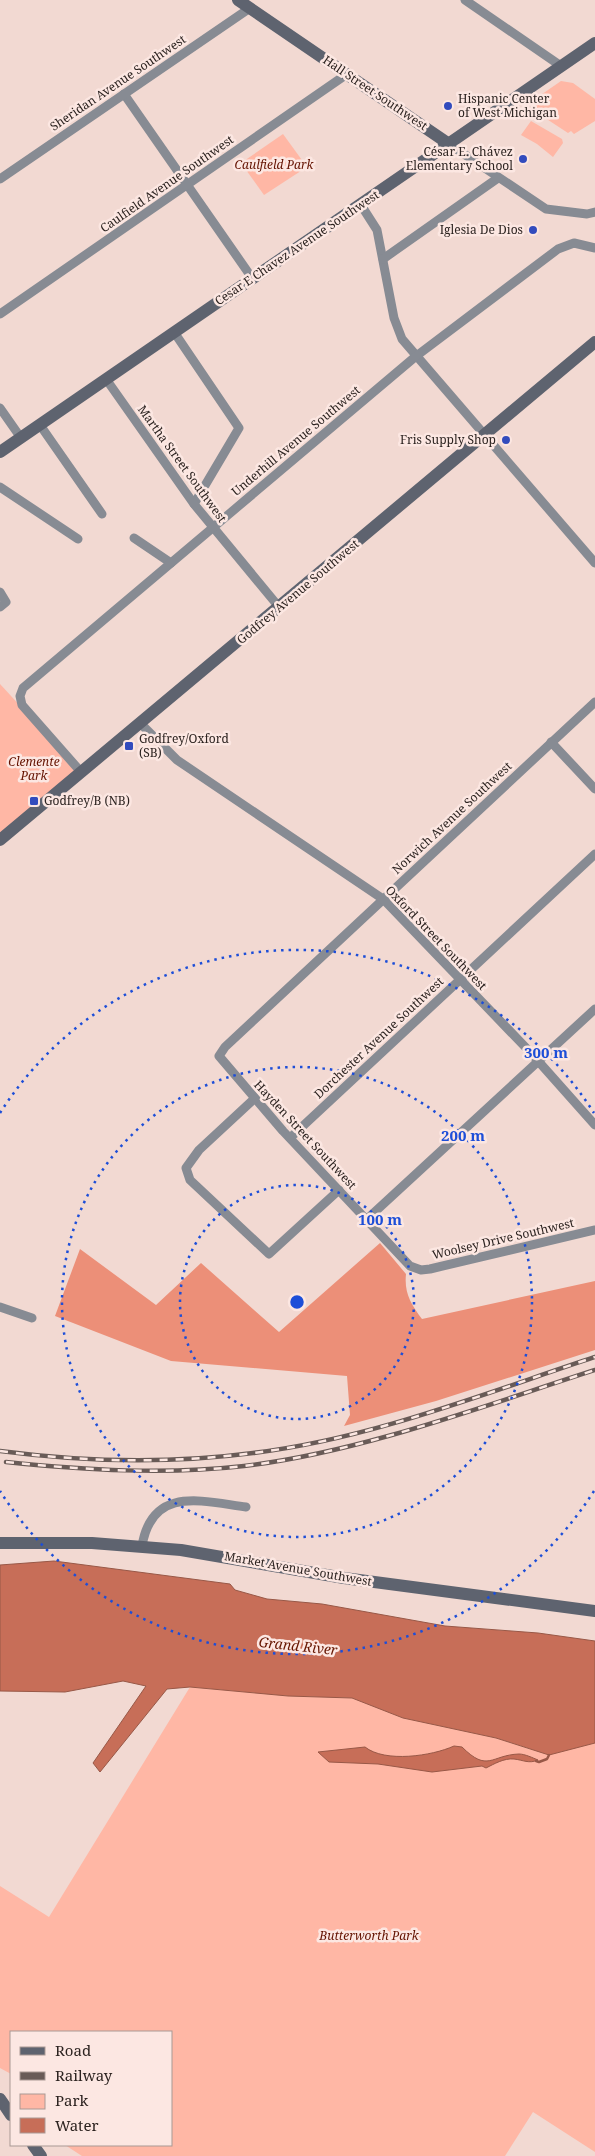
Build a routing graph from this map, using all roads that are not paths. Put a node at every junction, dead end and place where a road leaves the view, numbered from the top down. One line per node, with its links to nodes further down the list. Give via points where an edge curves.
1 (238, 0): 3 (main road, Hall Street Southwest)
2 (465, 0): 5 (street)
3 (250, 8): 6 (main road, Hall Street Southwest); 7 (street, Sheridan Avenue Southwest)
4 (595, 43): 5 (main road, Cesar E Chavez Avenue Southwest)
5 (561, 66): 8 (main road, Cesar E Chavez Avenue Southwest)
6 (347, 74): 8 (main road, Hall Street Southwest); 11 (street, Caulfield Avenue Southwest)
7 (124, 94): 10 (street, Sheridan Avenue Southwest); 11 (street)
8 (449, 144): 9 (street, Hall Street Southwest); 12 (main road, Cesar E Chavez Avenue Southwest)
9 (498, 178): 13 (street, Hall Street Southwest, via 546,209); 15 (street)
10 (0, 179)
11 (188, 185): 16 (street); 17 (street, Caulfield Avenue Southwest)
12 (361, 205): 15 (street, via 377,230); 16 (main road, Cesar E Chavez Avenue Southwest)
13 (595, 212)
14 (595, 248): 20 (street, Underhill Avenue Southwest, via 574,243 558,250)
15 (383, 259): 20 (street, via 394,318 402,339)
16 (252, 278): 18 (main road, Cesar E Chavez Avenue Southwest)
17 (0, 314)
18 (174, 332): 21 (main road, Cesar E Chavez Avenue Southwest); 28 (street, via 240,428)
19 (595, 342): 24 (main road, Godfrey Avenue Southwest)
20 (416, 357): 24 (street); 30 (street, Underhill Avenue Southwest)
21 (106, 379): 23 (main road, Cesar E Chavez Avenue Southwest); 28 (street, Martha Street Southwest)
22 (0, 408): 25 (street)
23 (40, 425): 25 (main road, Cesar E Chavez Avenue Southwest); 29 (street)
24 (484, 436): 34 (street); 37 (main road, Godfrey Avenue Southwest)
25 (21, 438): 26 (main road, Cesar E Chavez Avenue Southwest)
26 (0, 452)
27 (0, 487): 32 (street)
28 (194, 504): 30 (street, Martha Street Southwest)
29 (102, 514)
30 (213, 528): 33 (street, Underhill Avenue Southwest); 37 (street, Martha Street Southwest)
31 (134, 538): 33 (street)
32 (78, 539)
33 (171, 563): 41 (street, Underhill Avenue Southwest, via 21,692 22,705)
34 (595, 563)
35 (0, 592): 36 (street, via 6,602)
36 (0, 607)
37 (279, 607): 39 (main road, Godfrey Avenue Southwest)
38 (595, 702): 40 (street, Norwich Avenue Southwest)
39 (140, 723): 41 (main road, Godfrey Avenue Southwest); 45 (street, Oxford Street Southwest, via 177,760)
40 (551, 742): 42 (street); 45 (street, Norwich Avenue Southwest)
41 (81, 772): 43 (main road, Godfrey Avenue Southwest)
42 (595, 789)
43 (0, 840)
44 (595, 854): 46 (street, Dorchester Avenue Southwest)
45 (383, 899): 46 (street, Oxford Street Southwest); 48 (street, Norwich Avenue Southwest)
46 (460, 981): 49 (street, Oxford Street Southwest); 52 (street, Dorchester Avenue Southwest)
47 (595, 1009): 49 (street)
48 (219, 1056): 50 (street, Hayden Street Southwest)
49 (537, 1061): 51 (street, Oxford Street Southwest); 54 (street)
50 (254, 1099): 52 (street, Hayden Street Southwest); 53 (street, via 199,1150 186,1168 190,1180 269,1254)
51 (595, 1124)
52 (290, 1138): 53 (street, Hayden Street Southwest)
53 (339, 1190): 54 (street, Hayden Street Southwest)
54 (366, 1220): 56 (street, Hayden Street Southwest, via 404,1262)
55 (595, 1230): 56 (street, Woolsey Drive Southwest, via 430,1269)
56 (417, 1269)
57 (0, 1307): 58 (street)
58 (32, 1318)
59 (246, 1507): 61 (street, via 192,1500 173,1502 162,1508 148,1524)
60 (0, 1543): 61 (main road, Market Avenue Southwest)
61 (142, 1546): 62 (main road, Market Avenue Southwest, via 219,1555 344,1578)
62 (595, 1611)
63 (0, 2099): 64 (main road)
64 (10, 2113)

